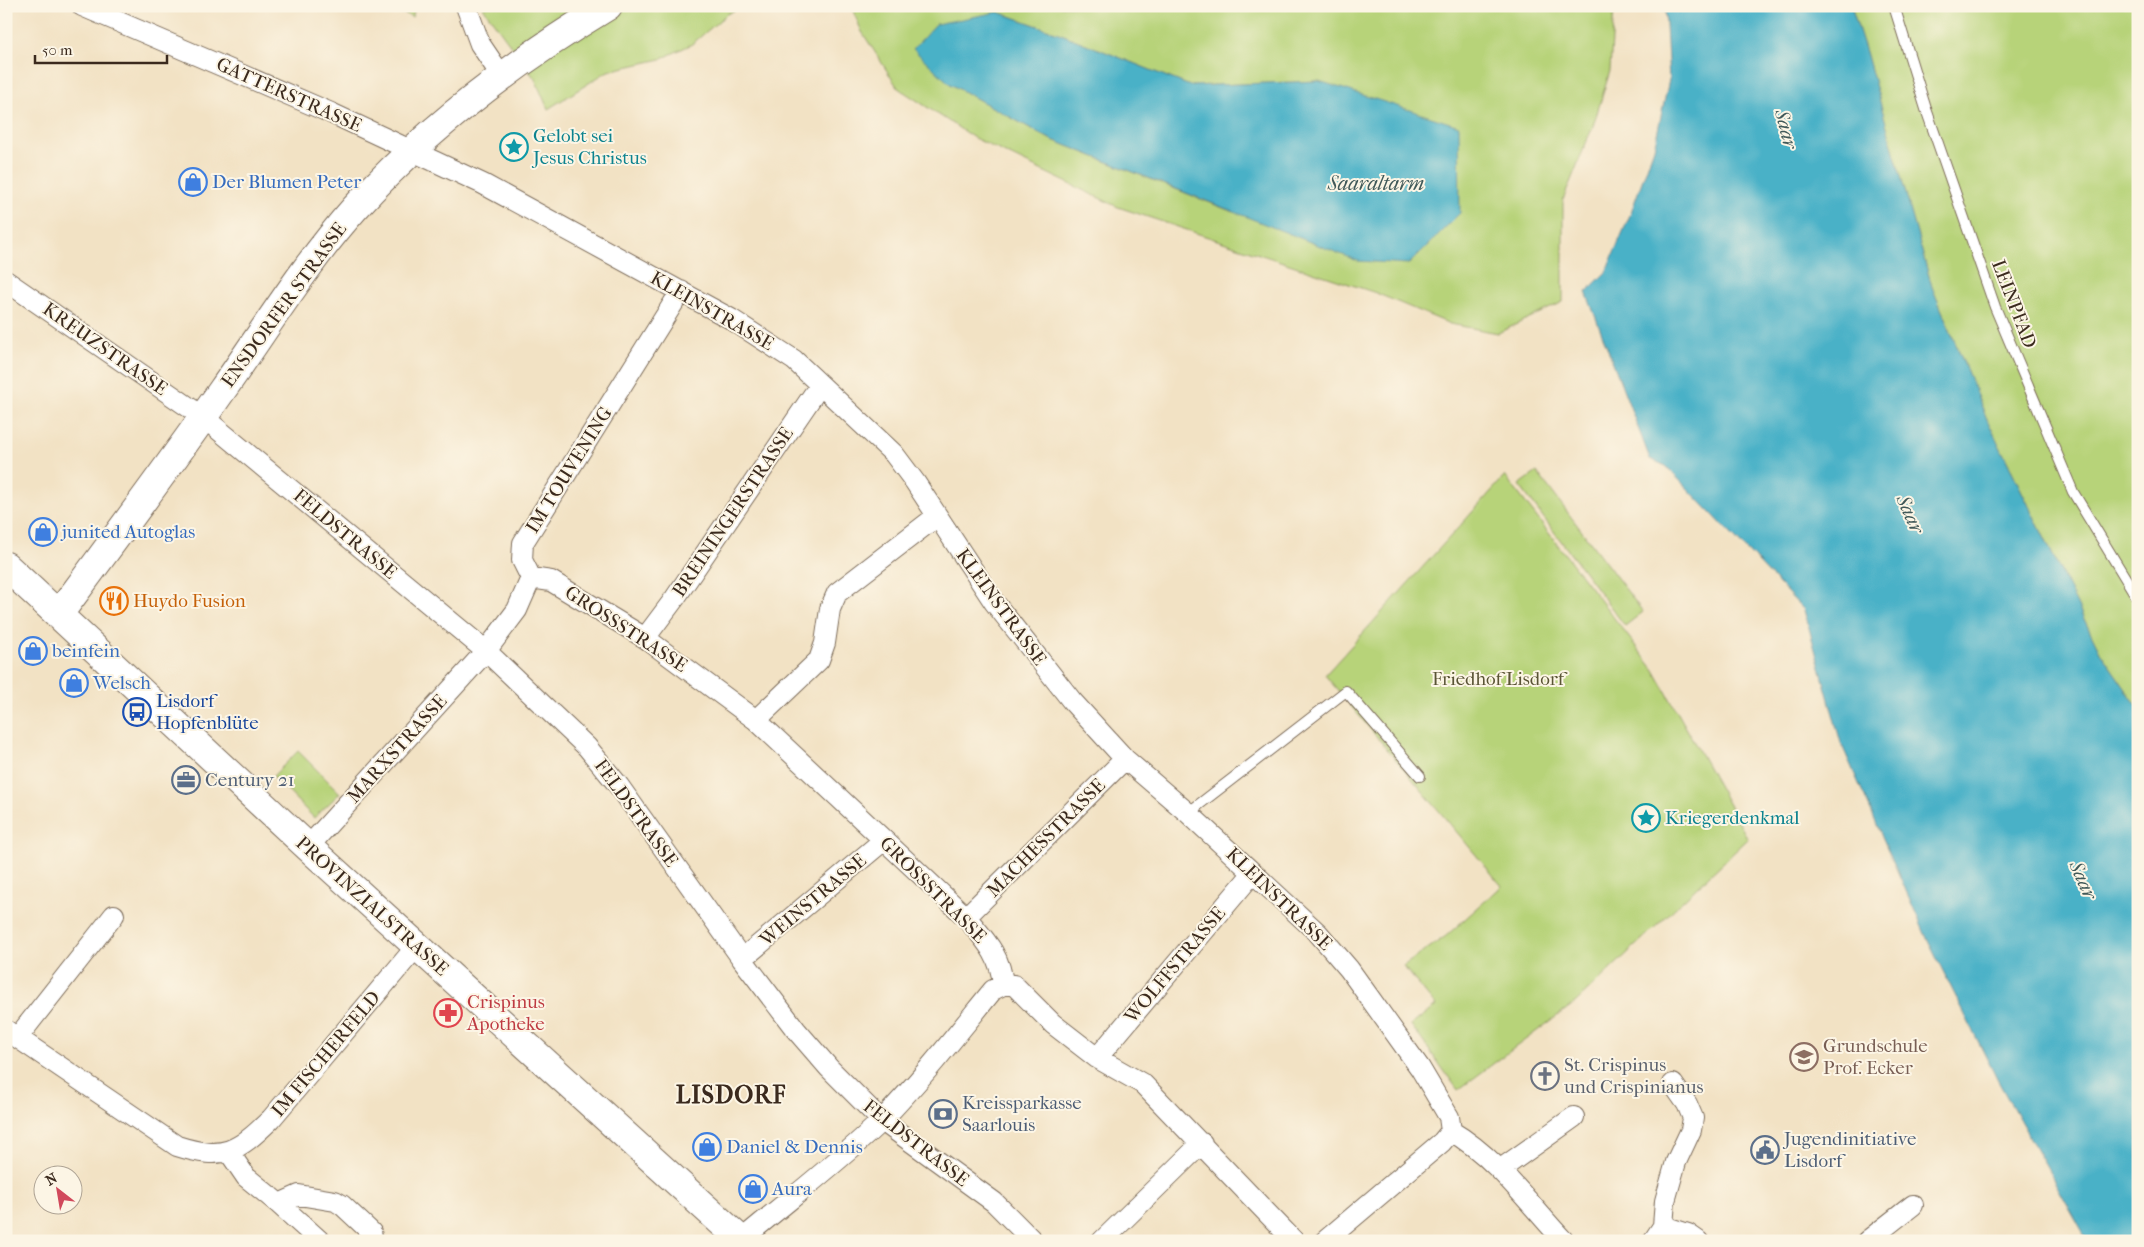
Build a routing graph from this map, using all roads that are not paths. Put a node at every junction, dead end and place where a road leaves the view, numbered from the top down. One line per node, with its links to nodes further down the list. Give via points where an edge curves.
1 (82, 6): 6 (street, GATTERSTRASSE)
2 (466, 6): 5 (street, via 480,44)
3 (608, 6): 5 (main road, ENSDORFER STRASSE)
4 (1894, 6): 14 (lane, LEINPFAD, via 1995,307 2073,492)
5 (501, 75): 6 (main road, ENSDORFER STRASSE)
6 (412, 150): 8 (street, KLEINSTRASSE, via 483,184); 10 (main road, ENSDORFER STRASSE, via 355,208 325,245)
7 (6, 281): 10 (street, KREUZSTRASSE)
8 (680, 291): 9 (street, KLEINSTRASSE, via 763,338 794,360); 13 (street, IM TOUVENING, via 523,544 522,560)
9 (820, 385): 11 (street, KLEINSTRASSE, via 894,454); 16 (street, BREININGERSTRASSE)
10 (203, 417): 15 (main road, ENSDORFER STRASSE); 17 (street, FELDSTRASSE)
11 (937, 516): 18 (street, via 838,593 830,609 819,660); 19 (street, KLEINSTRASSE, via 1033,654)
12 (6, 566): 15 (main road, PROVINZIALSTRASSE)
13 (531, 578): 16 (street, GROSSSTRASSE, via 551,581); 17 (street, via 517,610)
14 (2138, 600)
15 (58, 614): 23 (main road, PROVINZIALSTRASSE)
16 (645, 638): 18 (street, GROSSSTRASSE)
17 (486, 652): 23 (street, MARXSTRASSE); 28 (street, FELDSTRASSE, via 588,747)
18 (756, 720): 22 (street, GROSSSTRASSE)
19 (1126, 759): 21 (street, KLEINSTRASSE); 26 (street, MACHESSTRASSE)
20 (1420, 776): 21 (lane, via 1346,691)
21 (1188, 812): 24 (street, KLEINSTRASSE)
22 (884, 840): 26 (street, GROSSSTRASSE); 28 (street, WEINSTRASSE)
23 (308, 847): 27 (main road, PROVINZIALSTRASSE)
24 (1253, 873): 31 (street, WOLFFSTRASSE); 35 (street, KLEINSTRASSE, via 1318,933 1349,969 1420,1068 1449,1117)
25 (114, 915): 30 (street, IM FISCHERFELD)
26 (966, 917): 29 (street, GROSSSTRASSE, via 1000,962)
27 (416, 947): 37 (street, IM FISCHERFELD, via 271,1119 248,1142); 42 (main road, PROVINZIALSTRASSE)
28 (742, 959): 34 (street, FELDSTRASSE, via 816,1053)
29 (1003, 985): 31 (street, via 1014,985 1053,1024); 34 (street, via 994,990)
30 (12, 1034): 37 (street, IM FISCHERFELD, via 176,1146 200,1153)
31 (1097, 1058): 36 (street, via 1143,1084)
32 (1673, 1084): 41 (street, via 1693,1118 1692,1130 1676,1162)
33 (1574, 1117): 38 (street)
34 (882, 1120): 42 (street); 45 (street, FELDSTRASSE, via 994,1202)
35 (1451, 1131): 38 (street, via 1469,1141); 48 (street)
36 (1202, 1143): 46 (street); 47 (street)
37 (229, 1152): 39 (street, via 246,1177)
38 (1501, 1169): 49 (street)
39 (279, 1204): 43 (street); 44 (street, via 299,1195 335,1201 371,1232)
40 (1913, 1205): 51 (street)
41 (1658, 1234): 50 (street, via 1688,1234)
42 (741, 1240)
43 (320, 1241)
44 (373, 1241)
45 (1033, 1241)
46 (1102, 1241)
47 (1294, 1241)
48 (1325, 1241)
49 (1564, 1241)
50 (1698, 1241)
51 (1867, 1241)

